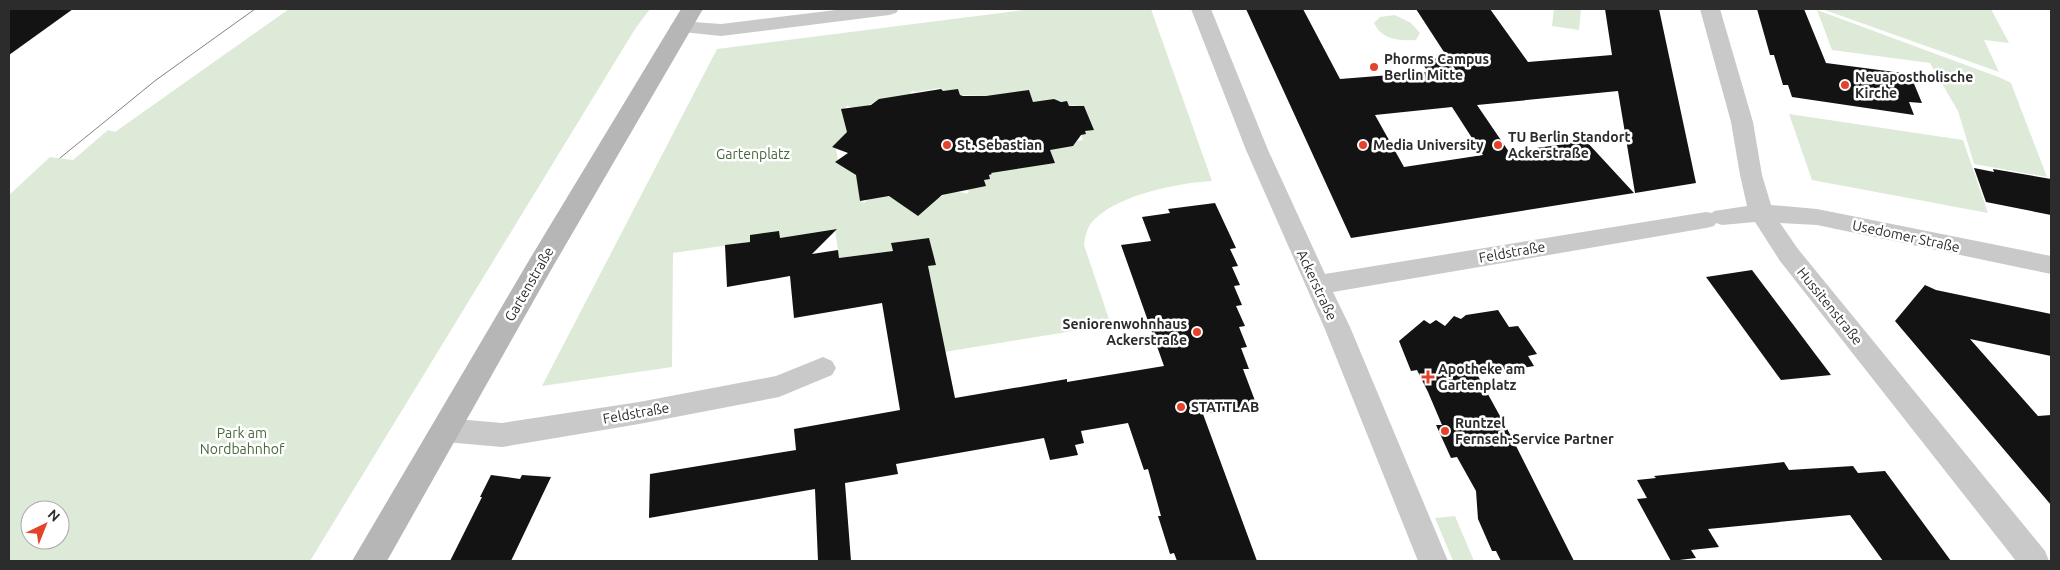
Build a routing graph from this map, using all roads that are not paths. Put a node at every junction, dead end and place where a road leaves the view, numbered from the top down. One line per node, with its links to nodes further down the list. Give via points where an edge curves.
1 (889, 9): 4 (street, via 721,30)
2 (1202, 9): 7 (street, Ackerstraße, via 1257,150)
3 (1710, 9): 5 (street, Hussitenstraße, via 1742,122)
4 (686, 18): 9 (street, Gartenstraße)
5 (1761, 213): 6 (street, Usedomer Straße, via 1817,217); 7 (street, Feldstraße, via 1714,218); 12 (street, Hussitenstraße, via 1789,255)
6 (2051, 265)
7 (1317, 285): 11 (street, Ackerstraße, via 1337,326)
8 (824, 368): 9 (street, Feldstraße, via 779,386 639,413 502,435)
9 (445, 430): 10 (street, Gartenstraße)
10 (369, 561)
11 (1433, 561)
12 (2034, 561)

